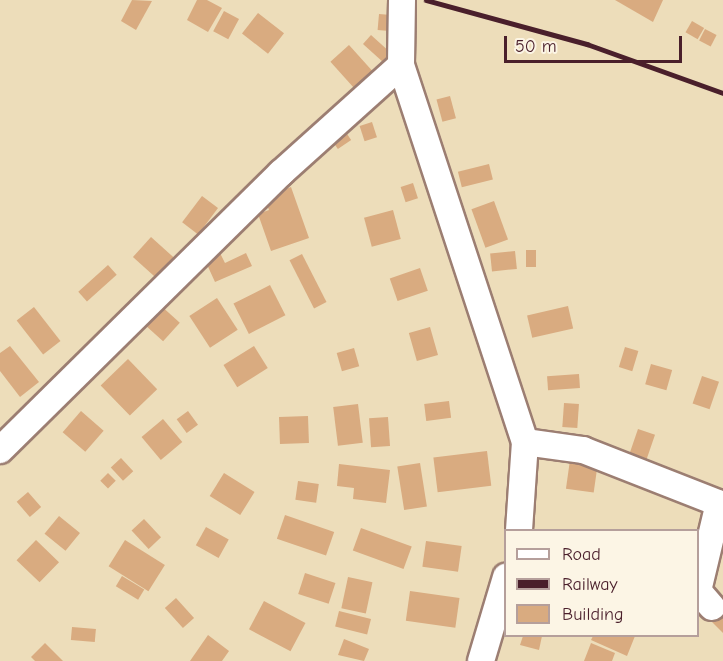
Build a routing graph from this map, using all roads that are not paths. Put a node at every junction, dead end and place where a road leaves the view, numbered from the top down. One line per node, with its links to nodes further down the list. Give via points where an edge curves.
1 (402, 0): 2 (street)
2 (401, 65): 3 (street); 4 (street, via 281,172)
3 (525, 442): 5 (street, via 583,450); 6 (street)
4 (0, 450)
5 (721, 504): 8 (street)
6 (519, 529)
7 (504, 584): 11 (street)
8 (699, 587)
9 (699, 592): 10 (street)
10 (712, 607)
11 (481, 661)

